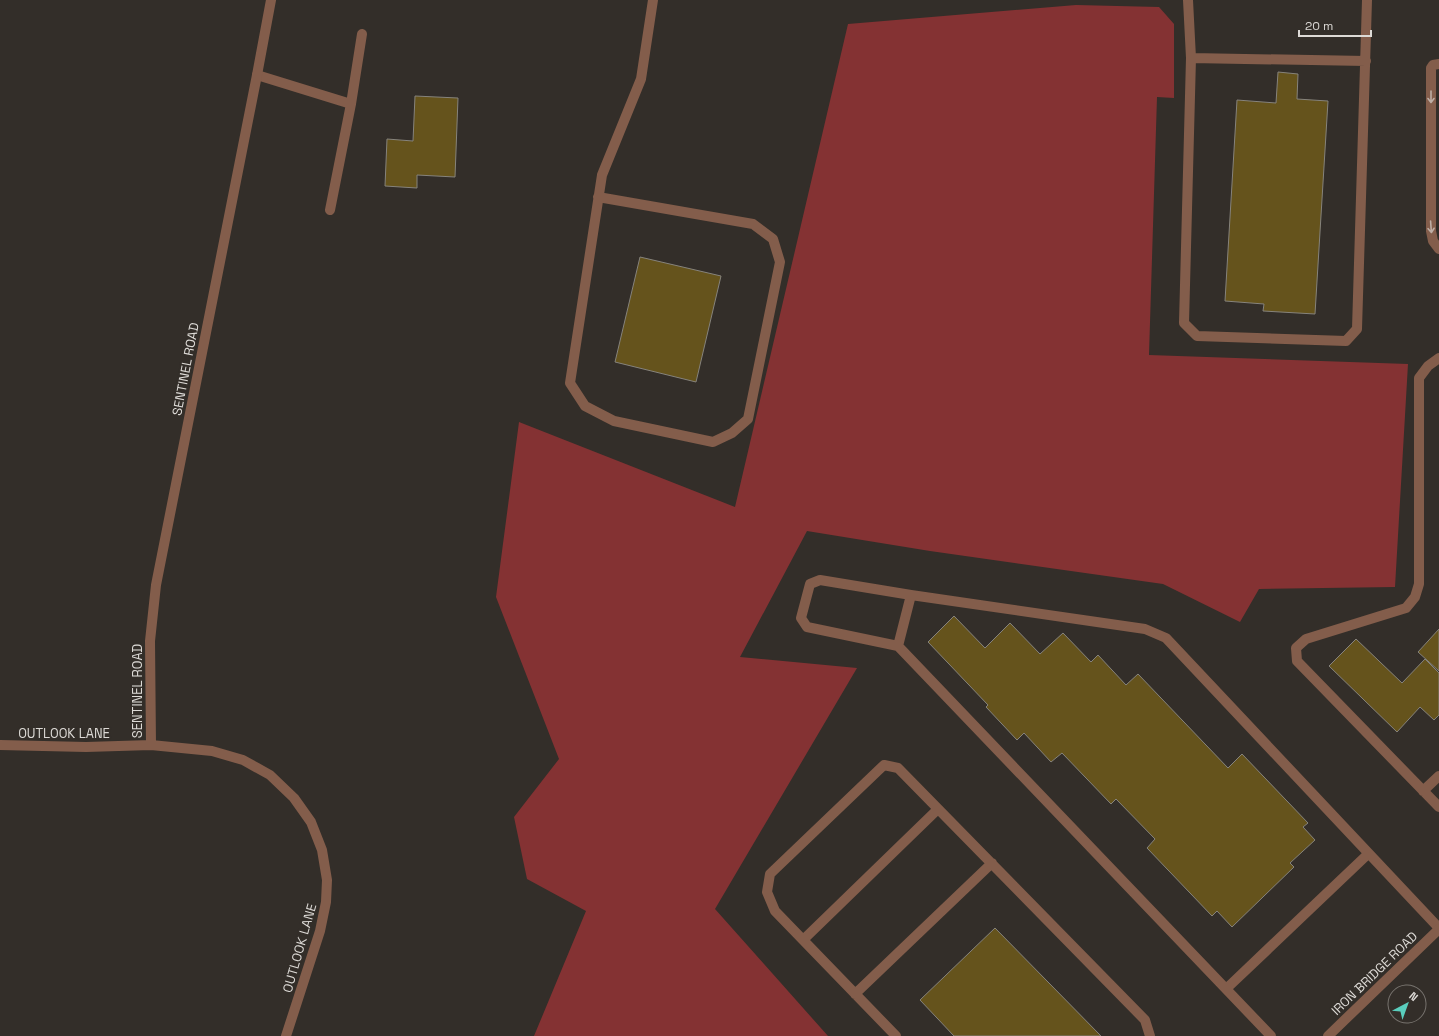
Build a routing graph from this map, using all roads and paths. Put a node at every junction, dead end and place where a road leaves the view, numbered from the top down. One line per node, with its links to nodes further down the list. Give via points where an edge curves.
1 (271, 0): 9 (street, SENTINEL ROAD)
2 (653, 0): 11 (street, via 642,80 602,175)
3 (1188, 0): 6 (street)
4 (1367, 0): 7 (street)
5 (362, 34): 10 (street)
6 (1191, 58): 7 (street); 7 (street, via 1184,324 1198,336 1346,341 1357,330)
7 (1366, 61)
8 (1439, 64): 13 (street, one-way to 13, via 1431,68 1431,231 1433,241)
9 (257, 75): 10 (street); 18 (street, SENTINEL ROAD, via 156,584 150,641)
10 (351, 104): 12 (street)
11 (598, 197): 11 (street, via 570,383 585,406 614,422 713,442 732,433 748,419 780,262 773,238 753,224)
12 (330, 210)
13 (1439, 249)
14 (1439, 358): 20 (street, via 1428,366 1419,378 1419,584 1415,597 1406,608 1306,639 1296,648 1297,661)
15 (911, 595): 16 (street); 16 (street, via 820,580 810,584 801,618 807,627); 23 (street, via 1145,629 1166,638)
16 (898, 646): 27 (street)
17 (0, 745): 18 (street, OUTLOOK LANE)
18 (150, 745): 29 (street, OUTLOOK LANE, via 212,751 243,760 270,776 294,798 311,822 322,850 327,880 326,902 320,931)
19 (1439, 776): 20 (street)
20 (1423, 791): 21 (street)
21 (1439, 807)
22 (938, 809): 24 (street); 26 (street); 26 (street, via 898,768 884,765 770,874 767,892 775,911)
23 (1368, 854): 25 (street); 27 (street)
24 (992, 864): 28 (street); 31 (street, via 1145,1020)
25 (1439, 929): 33 (street, IRON BRIDGE ROAD)
26 (803, 940): 28 (street)
27 (1226, 989): 32 (street)
28 (855, 994): 30 (street)
29 (286, 1036)
30 (896, 1036)
31 (1150, 1036)
32 (1271, 1036)
33 (1328, 1036)

